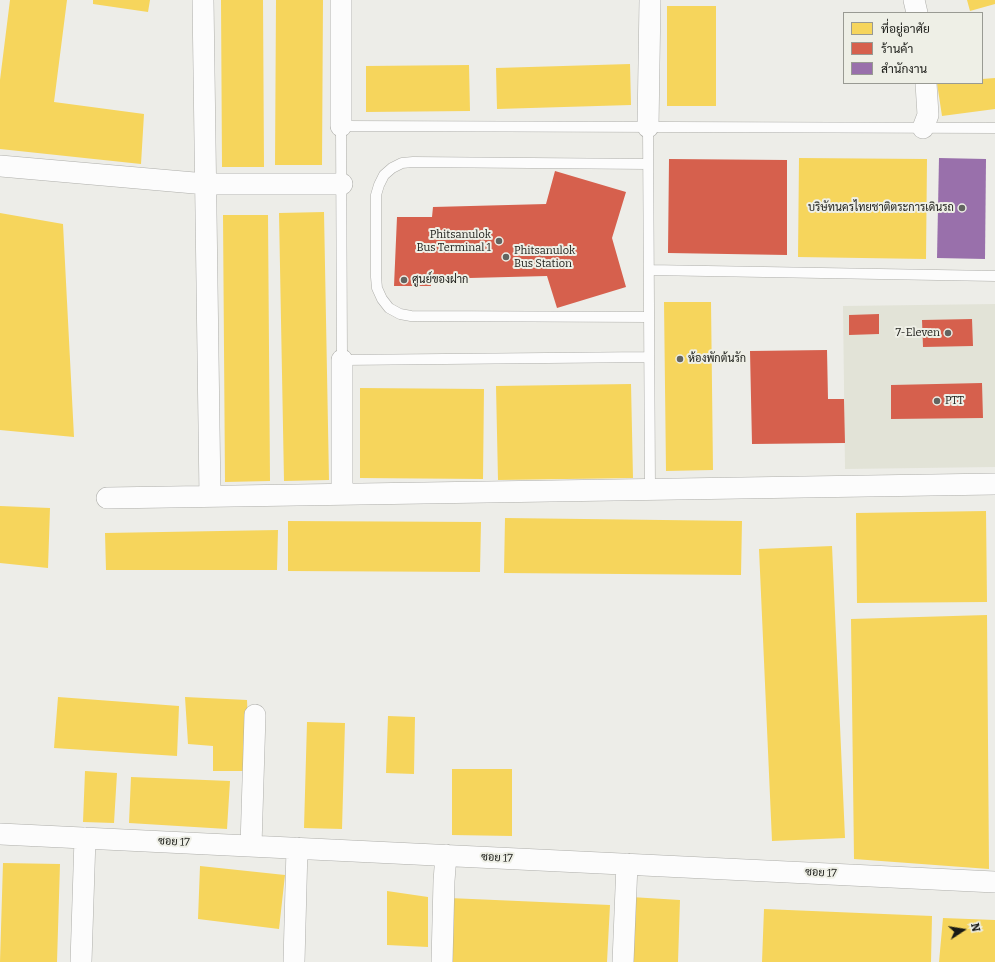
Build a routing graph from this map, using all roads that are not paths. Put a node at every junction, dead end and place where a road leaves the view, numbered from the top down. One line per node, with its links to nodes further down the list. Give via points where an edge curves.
1 (203, 0): 13 (street)
2 (341, 0): 7 (street)
3 (650, 0): 8 (street)
4 (914, 0): 5 (street)
5 (917, 12)
6 (926, 84): 9 (street, via 928,115)
7 (341, 126): 8 (lane); 14 (lane)
8 (648, 127): 9 (lane); 11 (lane)
9 (923, 128): 10 (lane)
10 (995, 128)
11 (648, 164): 15 (lane); 17 (lane, via 402,163 384,175 376,195 376,277 379,294 389,308 411,316)
12 (0, 166): 13 (street)
13 (206, 184): 14 (street); 23 (street)
14 (342, 184): 19 (lane)
15 (649, 270): 16 (lane); 17 (lane)
16 (995, 276)
17 (649, 317): 18 (lane)
18 (649, 357): 19 (lane); 21 (lane)
19 (342, 360): 22 (street)
20 (995, 484): 21 (street)
21 (650, 489): 22 (street)
22 (342, 494): 23 (street)
23 (210, 496): 24 (street)
24 (107, 498)
25 (255, 715): 28 (street)
26 (0, 834): 27 (street, ซอย 17)
27 (85, 838): 28 (street, ซอย 17); 33 (street)
28 (251, 846): 29 (street, ซอย 17)
29 (297, 848): 30 (street, ซอย 17); 34 (street)
30 (446, 856): 31 (street, ซอย 17); 35 (street)
31 (627, 864): 32 (street, ซอย 17); 36 (street)
32 (995, 882)
33 (81, 962)
34 (294, 962)
35 (442, 962)
36 (623, 962)

